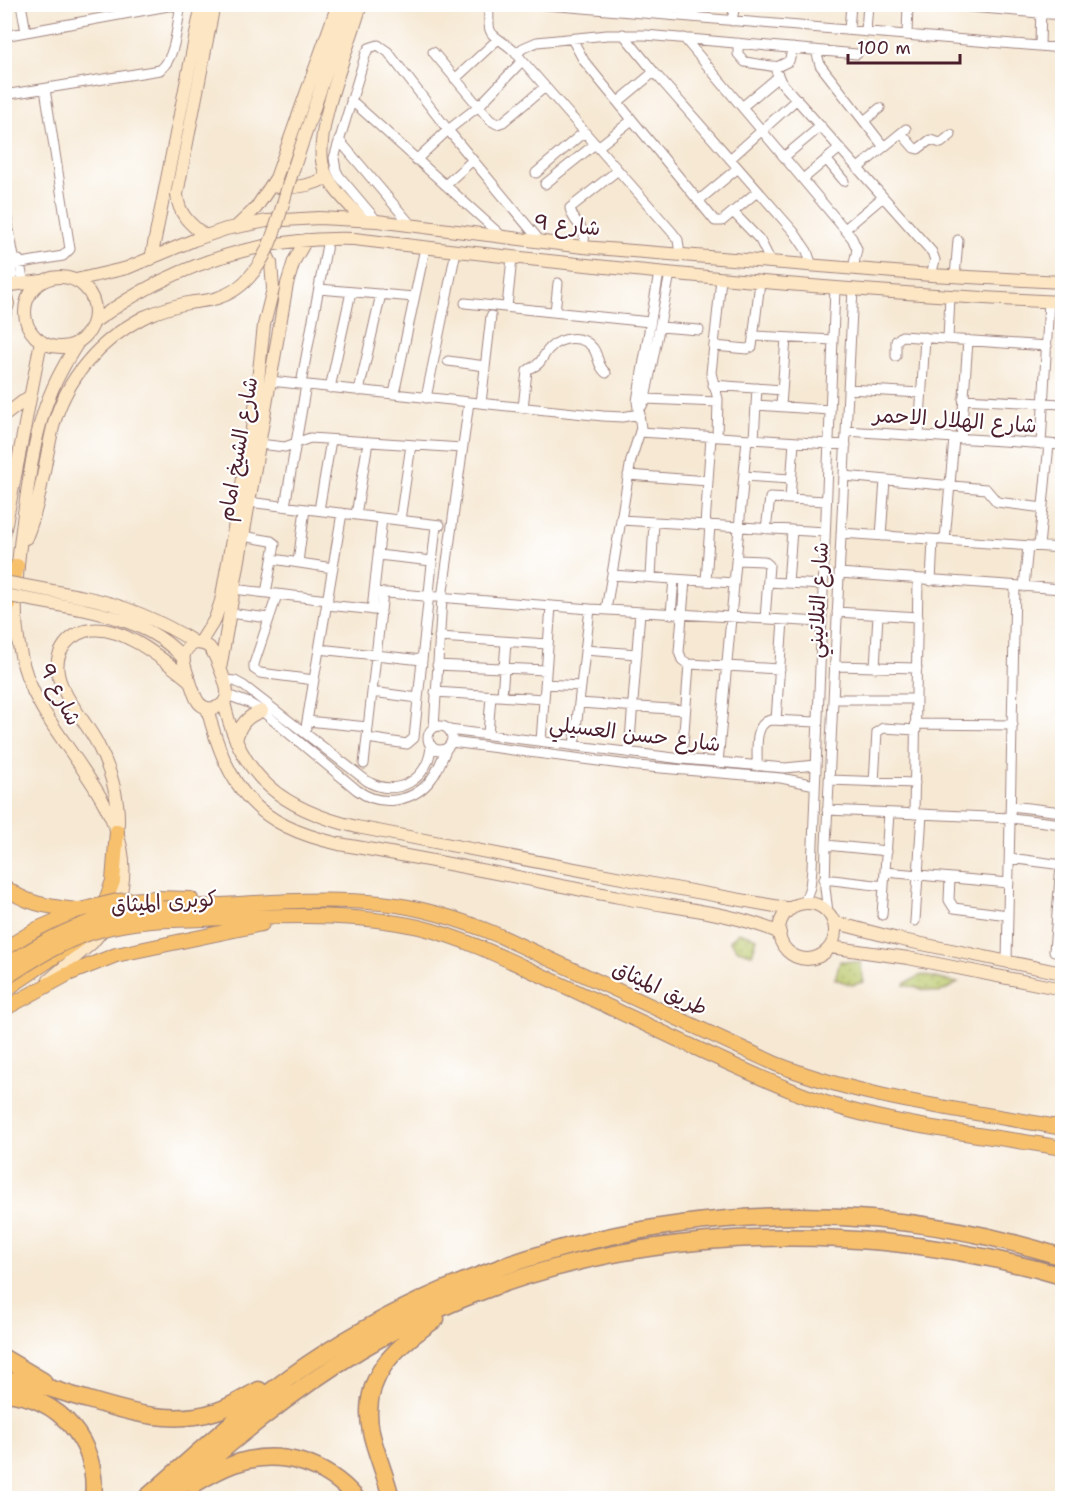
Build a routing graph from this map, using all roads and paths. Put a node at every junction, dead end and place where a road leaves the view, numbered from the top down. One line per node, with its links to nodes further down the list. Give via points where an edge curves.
1 (21, 4): 24 (street)
2 (338, 4): 80 (main road)
3 (355, 4): 232 (main road, bridge, via 345,17 264,257 236,290 179,305 122,329 79,372 53,428 37,507)
4 (361, 4): 66 (main road, via 321,143)
5 (455, 4): 6 (street)
6 (474, 4)
7 (489, 4): 31 (street, via 488,27)
8 (535, 4): 16 (street)
9 (735, 4): 22 (street)
10 (851, 4): 23 (street)
11 (868, 4): 25 (street)
12 (908, 4): 27 (street)
13 (181, 5): 14 (street); 24 (street); 45 (street, via 172,55 160,70)
14 (206, 5): 63 (main road)
15 (939, 5): 17 (street)
16 (573, 6): 18 (street)
17 (971, 6): 20 (street)
18 (612, 8): 19 (street)
19 (641, 9): 22 (street)
20 (1041, 9): 21 (street); 33 (street)
21 (1062, 15)
22 (732, 21): 23 (street)
23 (849, 30): 25 (street)
24 (26, 32): 28 (street)
25 (867, 32): 27 (street)
26 (623, 34): 29 (street); 30 (street); 41 (street)
27 (907, 35): 33 (street)
28 (4, 36)
29 (684, 38): 32 (street); 51 (street)
30 (572, 39): 39 (street, via 537,42 524,48); 49 (street, via 581,57)
31 (497, 40): 39 (street); 43 (street)
32 (738, 43): 34 (street); 40 (street, via 743,61)
33 (1040, 46): 35 (street)
34 (793, 48): 36 (street); 40 (street, via 787,63)
35 (1062, 48)
36 (816, 50): 38 (street); 54 (street, via 818,62)
37 (433, 52): 43 (street)
38 (857, 54)
39 (519, 58): 44 (street); 50 (street)
40 (774, 66): 42 (street)
41 (654, 72): 49 (street); 67 (street)
42 (778, 77): 47 (street); 51 (street)
43 (456, 79): 50 (street)
44 (545, 87): 50 (street, via 497,124); 58 (street)
45 (45, 89): 46 (street); 105 (street, via 70,249 63,256)
46 (4, 95)
47 (797, 99): 55 (street); 57 (street)
48 (351, 100): 56 (street, via 367,51 378,45 388,52); 60 (street); 69 (street)
49 (618, 102): 53 (street)
50 (479, 106): 56 (street)
51 (742, 107): 57 (street)
52 (880, 108): 54 (street)
53 (633, 120): 61 (street); 83 (street)
54 (864, 121): 62 (street)
55 (821, 126): 64 (street); 65 (street)
56 (448, 130): 69 (street); 70 (street)
57 (762, 130): 65 (street); 67 (street)
58 (584, 132): 61 (street); 74 (street)
59 (951, 135): 62 (street, via 941,143 930,140 918,149 903,131)
60 (339, 140): 66 (street); 88 (street)
61 (596, 146): 73 (street); 78 (street)
62 (884, 147): 72 (street)
63 (180, 148): 91 (main road, via 178,204 184,218); 103 (main road)
64 (840, 148): 68 (street); 72 (street)
65 (784, 157): 76 (street)
66 (328, 159): 75 (main road); 87 (street)
67 (730, 159): 71 (street)
68 (826, 159): 76 (street); 77 (street)
69 (416, 160): 79 (street)
70 (473, 160): 79 (street); 96 (street)
71 (738, 168): 81 (street); 83 (street)
72 (858, 168): 82 (street)
73 (618, 170): 98 (street, via 570,208 585,234); 101 (street, via 675,236)
74 (536, 172)
75 (327, 177): 80 (main road, via 305,186); 86 (main road)
76 (803, 179): 90 (street)
77 (844, 181)
78 (545, 184)
79 (446, 185): 92 (street)
80 (272, 186): 89 (main road)
81 (758, 191): 85 (street); 106 (street, via 799,238)
82 (883, 196): 90 (street); 109 (street, via 934,256)
83 (698, 201): 85 (street, via 716,222)
84 (4, 202): 105 (street)
85 (733, 212): 104 (street, via 760,240)
86 (363, 220): 87 (main road, شارع 9); 89 (main road, شارع 9, via 302,218)
87 (377, 221): 88 (main road, شارع 9)
88 (412, 226): 92 (main road, شارع 9)
89 (236, 227): 91 (main road, شارع 9)
90 (845, 229): 107 (street, via 856,245)
91 (205, 236): 103 (main road, شارع 9)
92 (503, 237): 96 (main road, شارع 9)
93 (328, 239): 94 (main road, شارع 9); 99 (main road, شارع 9); 119 (street)
94 (306, 240): 97 (main road, شارع 9); 138 (main road, شارع الشيخ امام, via 289,276)
95 (958, 240): 110 (street)
96 (542, 242): 98 (main road, شارع 9)
97 (263, 246): 133 (main road, شارع 9, via 223,255 172,275); 135 (main road, شارع الشيخ امام, via 274,282)
98 (583, 247): 101 (main road, شارع 9)
99 (425, 248): 100 (main road, شارع 9); 124 (street)
100 (456, 251): 102 (main road, شارع 9); 164 (street)
101 (680, 255): 104 (main road, شارع 9)
102 (512, 258): 108 (main road, شارع 9); 128 (street)
103 (152, 259): 112 (main road, شارع 9)
104 (771, 262): 106 (main road, شارع 9)
105 (12, 263): 117 (street)
106 (812, 266): 107 (main road, شارع 9)
107 (853, 269): 109 (main road, شارع 9)
108 (665, 274): 111 (main road, شارع 9); 134 (street); 136 (street)
109 (930, 275): 110 (main road, شارع 9)
110 (955, 277): 115 (main road, شارع 9)
111 (722, 279): 114 (main road, شارع 9); 147 (street)
112 (76, 280): 113 (main road, via 59,276); 133 (main road, via 93,298)
113 (42, 282): 117 (main road); 132 (main road, via 27,298)
114 (760, 282): 118 (main road, شارع 9); 139 (street)
115 (1062, 282)
116 (558, 283): 129 (street)
117 (12, 286): 130 (main road)
118 (835, 288): 120 (main road, شارع 9); 143 (street, شارع التلاتيني)
119 (319, 289): 121 (street); 154 (street)
120 (853, 289): 123 (main road, شارع 9); 158 (street, شارع التلاتيني)
121 (351, 292): 122 (street); 156 (street)
122 (381, 294): 124 (street); 160 (street)
123 (950, 296): 125 (main road, شارع 9); 142 (street)
124 (414, 297): 162 (street)
125 (1049, 301): 126 (main road, شارع 9); 148 (street)
126 (1062, 302)
127 (465, 303): 128 (street)
128 (507, 308): 129 (street)
129 (555, 312): 134 (street)
130 (4, 316): 132 (main road)
131 (490, 316): 151 (street)
132 (26, 321): 145 (main road)
133 (94, 322): 146 (main road)
134 (650, 322): 176 (street, via 637,401)
135 (264, 325): 138 (main road); 281 (main road, شارع الشيخ امام, via 254,417 225,583 214,619)
136 (660, 327): 137 (street); 165 (street)
137 (699, 330)
138 (278, 332): 153 (main road, شارع الشيخ امام)
139 (754, 336): 141 (street); 147 (street, via 749,349)
140 (925, 337): 142 (street); 149 (street, via 900,336); 161 (street)
141 (786, 338): 143 (street); 159 (street)
142 (948, 339): 144 (street)
143 (833, 340): 175 (street, شارع التلاتيني)
144 (968, 340): 148 (street); 166 (street)
145 (41, 341): 146 (main road, via 57,347); 163 (main road)
146 (79, 341): 232 (main road, شارع 9, via 43,414)
147 (714, 346): 155 (street)
148 (1047, 346): 170 (street)
149 (896, 356)
150 (448, 362): 151 (street)
151 (485, 366): 169 (street)
152 (606, 373): 174 (street, via 590,345 575,339 563,340 527,371)
153 (270, 381): 154 (street); 188 (main road, شارع الشيخ امام)
154 (304, 385): 156 (street); 187 (street)
155 (713, 385): 157 (street); 168 (street)
156 (330, 387): 160 (street)
157 (757, 388): 159 (street); 172 (street)
158 (848, 389): 161 (street); 178 (street, شارع التلاتيني)
159 (782, 390): 173 (street)
160 (359, 391): 162 (street)
161 (921, 393): 180 (street)
162 (394, 394): 164 (street)
163 (30, 396): 177 (main road); 218 (main road)
164 (426, 398): 167 (street)
165 (645, 399): 168 (street); 176 (street)
166 (963, 399): 170 (street); 183 (street)
167 (469, 402): 169 (street); 194 (street)
168 (718, 402): 181 (street)
169 (481, 403): 174 (street)
170 (1043, 403): 171 (street); 190 (street)
171 (1062, 404)
172 (756, 405): 173 (street); 182 (street)
173 (781, 406): 175 (street)
174 (523, 408): 176 (street, via 613,417)
175 (830, 410): 189 (street, شارع التلاتيني)
176 (639, 412): 179 (street)
177 (4, 416)
178 (846, 431): 180 (street, شارع الهلال الاحمر); 192 (street, شارع التلاتيني)
179 (640, 432): 181 (street); 195 (street)
180 (919, 436): 183 (street, شارع الهلال الاحمر)
181 (714, 437): 182 (street); 200 (street)
182 (750, 439): 186 (street); 196 (street)
183 (958, 439): 190 (street, شارع الهلال الاحمر); 201 (street)
184 (331, 440): 185 (street); 187 (street, via 310,438); 208 (street)
185 (368, 442): 191 (street); 210 (street)
186 (794, 442): 189 (street); 198 (street)
187 (296, 443): 188 (street, via 281,448); 205 (street)
188 (259, 444): 204 (main road, شارع الشيخ امام)
189 (829, 444): 192 (street); 203 (street, شارع التلاتيني)
190 (1045, 444): 193 (street, شارع الهلال الاحمر); 206 (street)
191 (411, 445): 194 (street); 212 (street)
192 (846, 445): 197 (street, شارع التلاتيني)
193 (1062, 445)
194 (462, 448): 217 (street)
195 (628, 475): 200 (street); 213 (street)
196 (744, 476): 198 (street); 219 (street)
197 (844, 476): 199 (street); 223 (street, شارع التلاتيني)
198 (791, 479): 202 (street)
199 (885, 480): 201 (street); 225 (street)
200 (708, 481): 216 (street)
201 (950, 486): 206 (street, via 986,489 997,502); 227 (street)
202 (790, 499): 203 (street); 220 (street, via 770,498)
203 (826, 501): 222 (street, شارع التلاتيني)
204 (248, 502): 205 (street); 224 (main road, شارع الشيخ امام)
205 (285, 506): 207 (street)
206 (1043, 508): 229 (street)
207 (305, 509): 208 (street); 236 (street)
208 (319, 510): 209 (street)
209 (342, 513): 210 (street); 237 (street)
210 (356, 515): 211 (street)
211 (382, 518): 212 (street); 231 (street)
212 (400, 520): 215 (street)
213 (621, 520): 214 (street); 239 (street)
214 (654, 522): 216 (street); 240 (street)
215 (436, 525): 217 (street); 235 (street)
216 (707, 525): 219 (street); 244 (street)
217 (451, 526): 259 (street)
218 (5, 527)
219 (739, 527): 220 (street); 234 (street)
220 (766, 529): 221 (street)
221 (792, 530): 222 (street); 249 (street)
222 (825, 532): 250 (street, شارع التلاتيني)
223 (841, 533): 225 (street); 238 (street, شارع التلاتيني)
224 (243, 536): 233 (street, via 272,541); 253 (main road, شارع الشيخ امام)
225 (881, 536): 226 (street)
226 (933, 540): 227 (street); 245 (street)
227 (945, 540): 228 (street)
228 (1028, 546): 229 (street); 251 (street)
229 (1040, 546): 230 (street)
230 (1062, 548)
231 (378, 555): 235 (street); 255 (street)
232 (18, 559): 277 (main road); 352 (main road, شارع 9, via 16,632 29,683 107,808)
233 (273, 559): 236 (street); 254 (street)
234 (736, 560): 247 (street, via 766,562); 248 (street)
235 (432, 561): 258 (street)
236 (298, 562): 237 (street)
237 (333, 568): 261 (street)
238 (839, 573): 243 (street); 267 (street, شارع التلاتيني)
239 (612, 575): 240 (street); 265 (street)
240 (651, 578): 241 (street)
241 (674, 579): 242 (street); 269 (street)
242 (685, 580): 244 (street); 270 (street)
243 (918, 580): 245 (street); 273 (street)
244 (706, 581): 248 (street)
245 (931, 581): 251 (street)
246 (4, 582): 260 (main road, bridge)
247 (768, 582): 249 (street); 275 (street)
248 (734, 583): 272 (street)
249 (788, 583): 250 (street)
250 (823, 585): 278 (street, شارع التلاتيني)
251 (1020, 586): 252 (street); 320 (street)
252 (1062, 589)
253 (233, 590): 254 (street); 268 (main road, شارع الشيخ امام)
254 (266, 593): 256 (street)
255 (378, 593): 258 (street); 264 (street)
256 (277, 594): 261 (street); 274 (street)
257 (4, 596): 260 (main road, bridge)
258 (429, 597): 259 (street); 288 (street)
259 (442, 598): 262 (street); 279 (street)
260 (82, 603): 281 (main road, via 111,603); 287 (main road, via 150,632)
261 (327, 603): 264 (street); 283 (street)
262 (551, 606): 263 (street); 282 (street)
263 (590, 609): 265 (street); 284 (street)
264 (376, 610): 286 (street)
265 (606, 610): 266 (street)
266 (640, 612): 269 (street); 285 (street)
267 (837, 612): 271 (street); 292 (street, شارع التلاتيني)
268 (229, 613): 274 (street); 298 (main road, شارع الشيخ امام)
269 (671, 614): 270 (street)
270 (683, 614): 272 (street); 289 (street, via 679,652)
271 (878, 615): 273 (street); 293 (street)
272 (731, 617): 275 (street); 291 (street)
273 (918, 617): 294 (street)
274 (269, 618): 299 (street, via 255,671)
275 (765, 619): 276 (street)
276 (783, 620): 278 (street); 296 (street)
277 (4, 621)
278 (821, 622): 319 (street, شارع التلاتيني)
279 (439, 637): 280 (street); 290 (street)
280 (506, 642): 282 (street); 295 (street)
281 (198, 643): 287 (main road, شارع الشيخ امام, via 187,648); 298 (main road, via 212,650)
282 (548, 644): 297 (street)
283 (319, 649): 286 (street); 299 (street)
284 (585, 650): 285 (street); 302 (street)
285 (637, 654): 313 (street)
286 (376, 655): 288 (street); 303 (street)
287 (183, 658): 300 (main road)
288 (422, 660): 307 (street)
289 (689, 664): 291 (street); 315 (street)
290 (437, 665): 295 (street); 304 (street)
291 (726, 666): 296 (street); 335 (street)
292 (835, 666): 293 (street); 310 (street, شارع التلاتيني)
293 (874, 668): 294 (street)
294 (917, 668): 311 (street)
295 (504, 669): 297 (street); 306 (street)
296 (780, 669): 317 (street)
297 (546, 670): 301 (street)
298 (222, 675): 308 (main road); 325 (street, via 244,686)
299 (314, 680): 318 (street)
300 (190, 681): 314 (main road, via 198,701); 352 (main road, via 157,654 102,630 77,634 60,653 60,685 97,742 111,776)
301 (545, 684): 302 (street); 309 (street)
302 (581, 686): 312 (street)
303 (372, 692): 307 (street); 321 (street)
304 (435, 692): 305 (street); 323 (street)
305 (491, 696): 306 (street); 326 (street)
306 (502, 696): 309 (street)
307 (418, 698): 327 (street, via 412,741 407,744)
308 (226, 699): 314 (main road, via 218,707); 316 (street, via 249,703); 328 (main road)
309 (544, 699): 329 (street)
310 (833, 699): 311 (street); 340 (street, شارع التلاتيني)
311 (916, 699): 322 (street)
312 (579, 703): 313 (street); 332 (street)
313 (633, 706): 315 (street); 333 (street)
314 (207, 708): 375 (main road, via 220,753 238,786 264,812 296,832 339,844 726,915)
315 (686, 710): 334 (street)
316 (262, 711): 328 (main road, via 244,722); 331 (street, via 362,794 380,800 406,798 423,789)
317 (776, 720): 319 (street); 338 (street, via 760,727)
318 (307, 721): 321 (street); 325 (street)
319 (817, 722): 337 (street, شارع التلاتيني)
320 (1012, 725): 322 (street); 345 (street)
321 (368, 727): 327 (street)
322 (916, 727): 342 (street, via 883,728 877,732); 343 (street)
323 (434, 728): 324 (street); 330 (street, via 428,734)
324 (450, 730): 326 (street, شارع حسن العسيلي); 331 (street)
325 (305, 733): 330 (street, via 367,781 387,788 416,778 428,761)
326 (488, 734): 329 (street, شارع حسن العسيلي)
327 (367, 738): 336 (street)
328 (236, 741): 366 (main road, via 252,768 274,792 305,811 328,819)
329 (541, 741): 332 (street, شارع حسن العسيلي)
330 (431, 745): 331 (street, via 438,750)
331 (449, 745): 341 (street, شارع حسن العسيلي)
332 (574, 746): 333 (street, شارع حسن العسيلي)
333 (629, 753): 334 (street, شارع حسن العسيلي)
334 (681, 759): 335 (street, شارع حسن العسيلي)
335 (718, 763): 338 (street, شارع حسن العسيلي)
336 (364, 764)
337 (816, 765): 339 (street, شارع حسن العسيلي); 344 (street, شارع التلاتيني)
338 (757, 766): 339 (street, شارع حسن العسيلي)
339 (801, 767): 341 (street)
340 (829, 780): 342 (street); 346 (street, شارع التلاتيني)
341 (801, 781): 344 (street, شارع حسن العسيلي)
342 (874, 782): 343 (street)
343 (915, 783): 349 (street)
344 (815, 785): 364 (street, شارع التلاتيني, via 812,878)
345 (1011, 806): 347 (street); 350 (street)
346 (827, 810): 348 (street); 353 (street, شارع التلاتيني)
347 (1062, 812)
348 (889, 813): 349 (street); 354 (street)
349 (918, 814): 350 (street); 358 (street)
350 (1011, 818): 351 (street); 355 (street)
351 (1062, 824)
352 (117, 831): 383 (main road, شارع 9, via 124,869 116,909 92,943); 385 (main road, via 113,880 96,922 76,943)
353 (826, 845): 354 (street); 360 (street, شارع التلاتيني)
354 (886, 851): 357 (street)
355 (1010, 858): 356 (street); 361 (street)
356 (1062, 865): 378 (street)
357 (885, 872): 358 (street); 363 (street)
358 (918, 875): 359 (street); 374 (street)
359 (950, 878): 361 (street); 370 (street, via 949,900 954,908)
360 (824, 879): 363 (street); 373 (street, شارع التلاتيني)
361 (1009, 883): 370 (street)
362 (4, 886): 367 (main road, via 35,903)
363 (884, 886): 369 (street)
364 (804, 904): 366 (main road); 373 (main road, via 814,904)
365 (241, 905): 367 (main road, bridge, via 156,898 117,901); 368 (main road, كوبرى الميثاق); 387 (main road, طريق الميثاق, via 361,902 442,915 500,936 796,1072 859,1091)
366 (791, 909): 375 (main road, via 781,922)
367 (80, 910): 377 (main road, via 36,929)
368 (170, 914): 371 (main road, كوبرى الميثاق); 380 (main road, كوبرى الميثاق, bridge, via 124,912 80,925); 382 (main road, كوبرى الميثاق, bridge, via 86,933 54,947)
369 (882, 915)
370 (1008, 915): 379 (street)
371 (290, 917): 372 (main road, كوبرى الميثاق); 383 (main road, via 116,955)
372 (341, 917): 388 (main road, طريق الميثاق, via 415,927 467,941 798,1094 873,1117)
373 (831, 917): 376 (main road, via 834,937); 379 (main road, via 898,939)
374 (915, 921)
375 (780, 933): 376 (main road, via 786,949 800,958 817,957)
376 (830, 946): 384 (main road)
377 (4, 949)
378 (1054, 951)
379 (1007, 962): 381 (main road)
380 (4, 967)
381 (1062, 973)
382 (4, 979)
383 (37, 990): 386 (main road)
384 (1062, 990)
385 (4, 991)
386 (4, 1009)
387 (940, 1106): 388 (main road, via 944,1117); 389 (main road, طريق الميثاق)
388 (937, 1128): 390 (main road, طريق الميثاق)
389 (1062, 1128)
390 (1062, 1148)
391 (1062, 1257): 395 (highway, via 964,1232 862,1218 764,1216 667,1226 578,1244 482,1274 374,1323)
392 (1062, 1276): 393 (highway, via 984,1256 898,1242 751,1238 693,1242 606,1256 521,1278)
393 (468, 1297): 395 (highway); 403 (highway, via 395,1351 372,1391 371,1431)
394 (4, 1358): 397 (highway)
395 (306, 1375): 397 (highway, via 230,1406 185,1418 139,1414); 400 (highway, via 253,1405); 401 (highway)
396 (4, 1381): 397 (highway)
397 (62, 1392)
398 (4, 1393): 399 (highway, via 34,1399 68,1421 88,1454)
399 (93, 1498)
400 (146, 1498)
401 (168, 1498): 402 (highway, via 232,1464 273,1457 323,1470)
402 (356, 1498)
403 (392, 1498)

